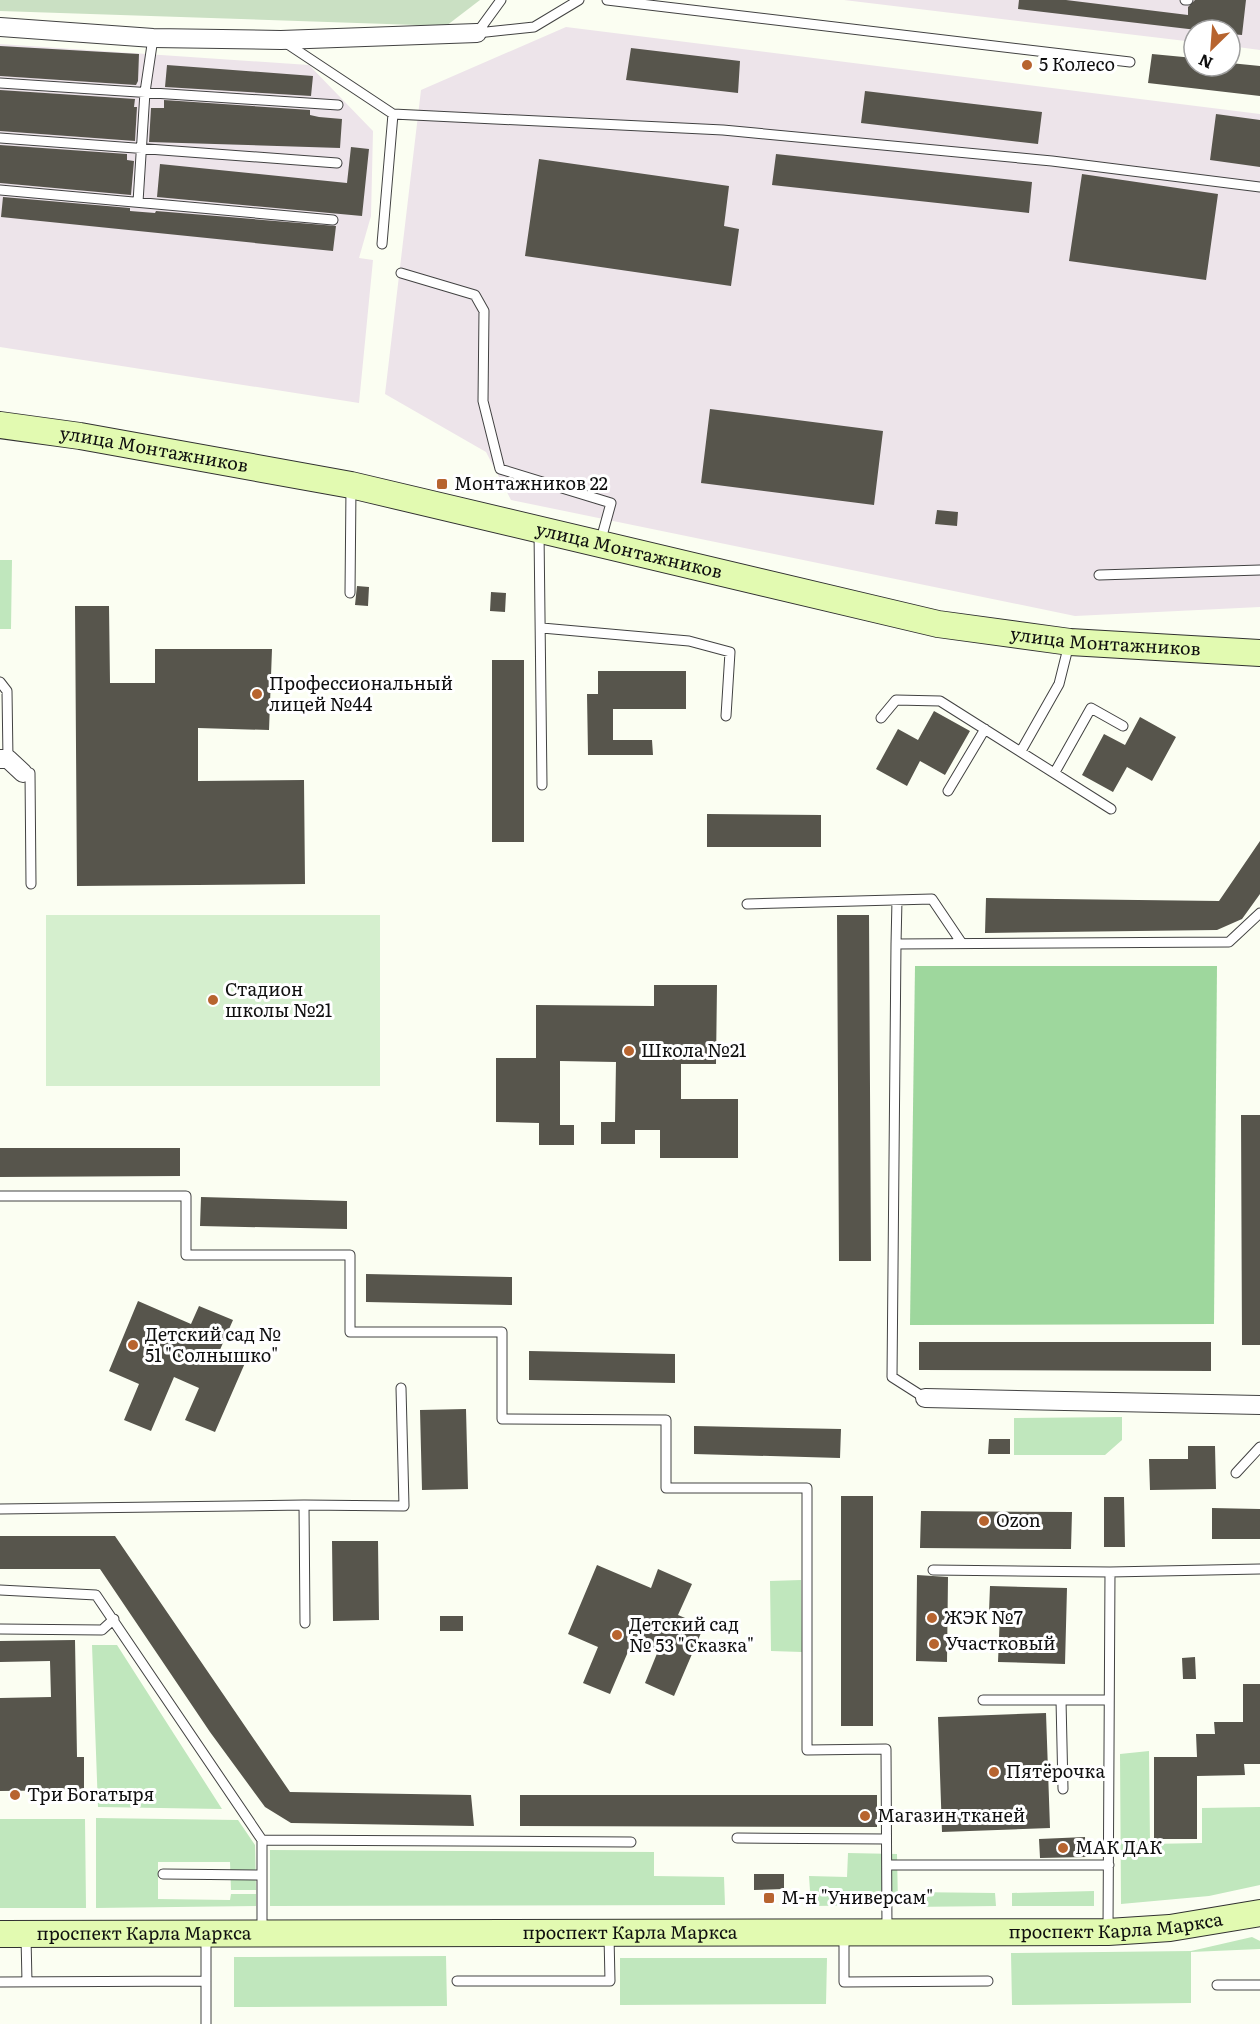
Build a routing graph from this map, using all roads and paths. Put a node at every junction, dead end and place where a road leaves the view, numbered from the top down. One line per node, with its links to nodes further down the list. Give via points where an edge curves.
1 (501, 0): 5 (lane)
2 (579, 0): 5 (lane, via 534,27)
3 (607, 0): 8 (lane)
4 (0, 27): 6 (street)
5 (477, 33): 7 (street)
6 (153, 38): 7 (street); 10 (lane)
7 (282, 40): 12 (lane)
8 (1130, 62)
9 (0, 82): 10 (lane)
10 (145, 92): 11 (lane); 14 (lane)
11 (338, 105)
12 (393, 114): 16 (lane, via 723,130 1052,161); 20 (lane)
13 (0, 138): 14 (lane)
14 (141, 149): 15 (lane); 18 (lane)
15 (337, 163)
16 (1260, 187)
17 (0, 190): 18 (lane)
18 (138, 202): 19 (lane)
19 (333, 220)
20 (382, 244)
21 (401, 273): 25 (lane, via 475,295 484,311 483,400 500,469 611,502)
22 (0, 425): 23 (street, улица Монтажников)
23 (351, 485): 24 (street, улица Монтажников); 28 (lane)
24 (539, 529): 25 (street, улица Монтажников); 29 (lane)
25 (600, 545): 30 (street, улица Монтажников, via 938,624)
26 (1260, 570): 27 (lane)
27 (1099, 575)
28 (350, 593)
29 (542, 627): 33 (lane, via 689,641 730,652); 41 (lane)
30 (1070, 642): 31 (street, улица Монтажников); 37 (lane, via 1059,684)
31 (1260, 654)
32 (0, 682): 38 (lane, via 7,692)
33 (726, 716)
34 (881, 718): 36 (lane, via 896,700 940,701)
35 (1123, 726): 39 (lane, via 1091,708)
36 (986, 729): 37 (lane); 42 (lane)
37 (1021, 752): 39 (lane)
38 (4, 759): 40 (street)
39 (1055, 772): 43 (lane)
40 (23, 773): 44 (lane, via 30,772)
41 (542, 785)
42 (948, 791)
43 (1111, 809)
44 (31, 884)
45 (897, 900): 46 (lane); 48 (lane, via 932,899); 49 (lane)
46 (747, 904)
47 (1260, 914): 48 (lane, via 1229,942)
48 (961, 942): 49 (lane)
49 (896, 944): 52 (lane, via 892,1377)
50 (0, 1196): 70 (lane, via 186,1196 186,1255 350,1255 350,1332 502,1332 502,1419 666,1420 666,1488 807,1488 807,1750 886,1749)
51 (400, 1388): 56 (lane, via 404,1506)
52 (925, 1398): 53 (street)
53 (1260, 1405)
54 (1260, 1447): 55 (lane)
55 (1236, 1473)
56 (304, 1505): 57 (lane); 63 (lane)
57 (0, 1509)
58 (1260, 1569): 60 (lane)
59 (933, 1570): 60 (lane)
60 (1110, 1572): 67 (lane)
61 (0, 1590): 62 (lane, via 96,1595)
62 (114, 1619): 64 (lane, via 102,1630); 71 (lane)
63 (305, 1623)
64 (0, 1629)
65 (983, 1700): 66 (lane)
66 (1061, 1700): 67 (lane); 68 (lane)
67 (1109, 1700): 74 (lane)
68 (1063, 1789)
69 (737, 1838): 70 (lane)
70 (886, 1839): 73 (lane)
71 (262, 1840): 72 (lane); 76 (lane)
72 (631, 1842)
73 (887, 1865): 74 (lane); 80 (lane)
74 (1108, 1865): 81 (lane)
75 (163, 1874): 76 (lane)
76 (262, 1875): 78 (lane)
77 (1260, 1912): 81 (street, проспект Карла Маркса, via 1170,1928)
78 (262, 1932): 82 (street, проспект Карла Маркса); 83 (street, проспект Карла Маркса)
79 (844, 1932): 80 (street, проспект Карла Маркса); 83 (street, проспект Карла Маркса); 88 (lane, via 844,1982)
80 (887, 1932): 81 (street, проспект Карла Маркса)
81 (1108, 1932)
82 (206, 1933): 85 (street, проспект Карла Маркса); 86 (lane)
83 (609, 1933): 87 (lane, via 610,1981)
84 (0, 1934): 85 (street, проспект Карла Маркса)
85 (26, 1934): 90 (lane)
86 (206, 1981): 90 (lane); 93 (lane)
87 (457, 1981)
88 (988, 1981)
89 (0, 1982): 90 (lane)
90 (27, 1982)
91 (1217, 1985): 92 (lane)
92 (1260, 1985)
93 (206, 2024)

